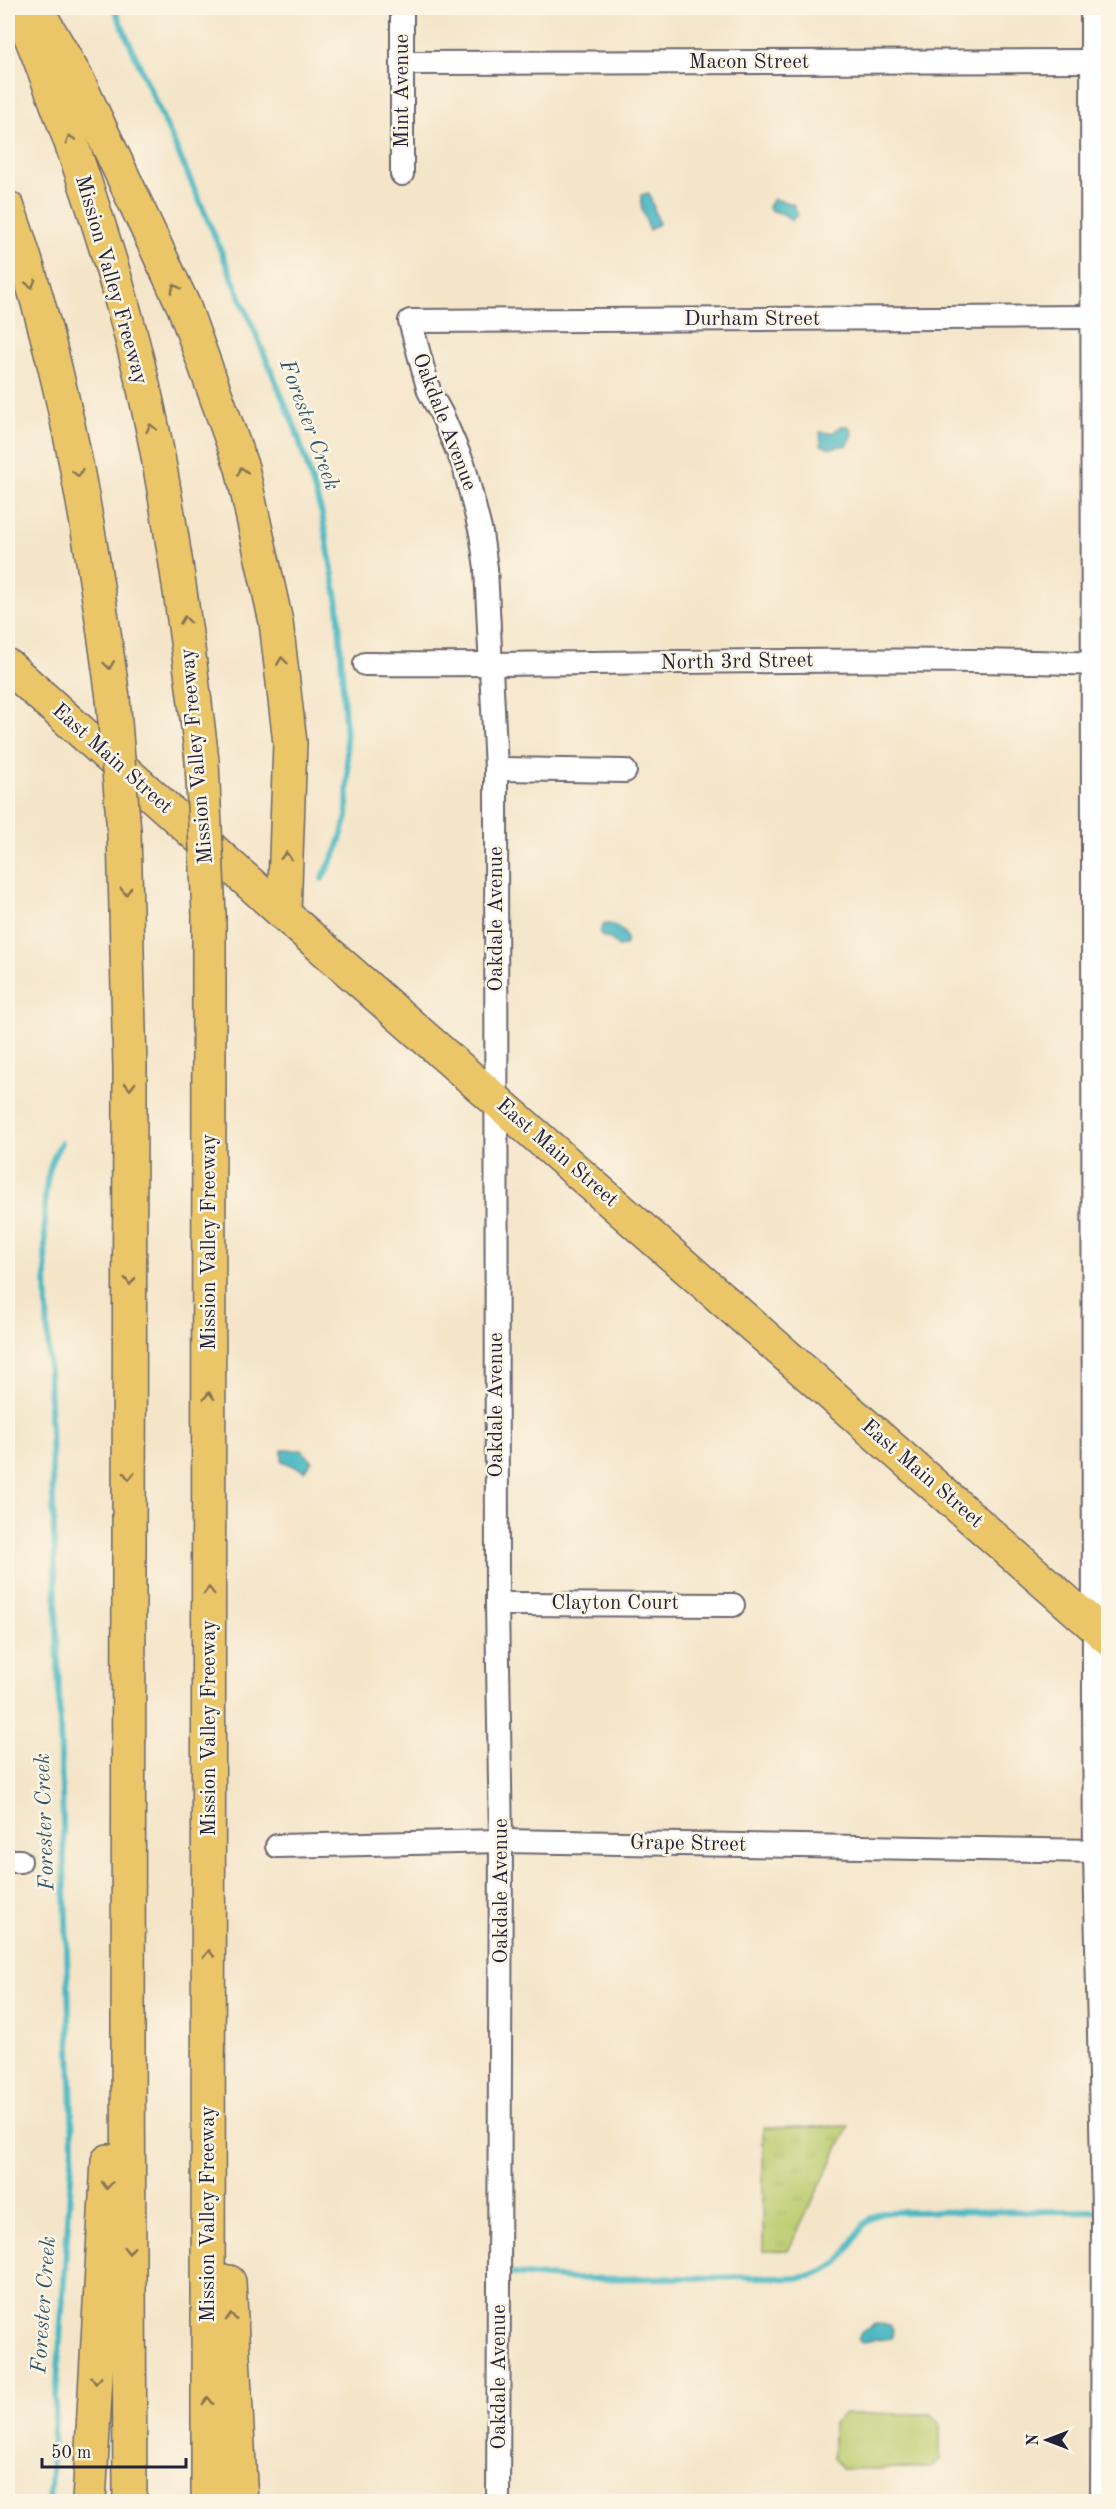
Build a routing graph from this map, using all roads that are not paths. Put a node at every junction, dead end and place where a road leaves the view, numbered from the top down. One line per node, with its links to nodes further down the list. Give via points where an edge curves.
1 (19, 8): 25 (main road, Mission Valley Freeway, one-way to 1, bridge, via 209,915 202,761 183,602 156,449 132,347 81,170)
2 (36, 8): 17 (main road, one-way to 2, via 290,743 276,622 242,468 184,307 78,81)
3 (402, 8): 6 (street, Mint Avenue)
4 (1095, 8): 5 (street)
5 (1095, 61): 6 (street, Macon Street); 9 (street)
6 (402, 63): 7 (street, Mint Avenue)
7 (402, 174)
8 (8, 208): 26 (main road, one-way to 26, bridge, via 48,344 87,517 113,698 124,832 130,1068)
9 (1095, 317): 10 (street, Durham Street); 12 (street)
10 (410, 321): 13 (street, Oakdale Avenue, via 429,391 454,440 474,499 486,568)
11 (365, 664): 13 (street, North 3rd Street)
12 (1103, 664): 13 (street, North 3rd Street, via 982,660); 21 (street)
13 (489, 665): 15 (street, Oakdale Avenue)
14 (8, 666): 17 (main road, East Main Street)
15 (496, 769): 16 (street); 18 (street, Oakdale Avenue)
16 (625, 771)
17 (284, 914): 18 (main road, East Main Street)
18 (495, 1100): 19 (street, Oakdale Avenue); 21 (main road, East Main Street)
19 (496, 1604): 20 (street, Clayton Court); 22 (street, Oakdale Avenue)
20 (734, 1605)
21 (1103, 1633): 24 (street)
22 (501, 1841): 23 (street, Grape Street); 24 (street, Grape Street); 31 (street, Oakdale Avenue)
23 (277, 1846)
24 (1098, 1851): 32 (street, via 1106,2211)
25 (209, 2001): 29 (main road, Mission Valley Freeway, one-way to 25); 30 (main road, one-way to 25)
26 (128, 2044): 27 (main road, one-way to 27, via 110,2122); 28 (main road, one-way to 28)
27 (89, 2502)
28 (130, 2502)
29 (208, 2502)
30 (241, 2502)
31 (498, 2502)
32 (1105, 2502)

